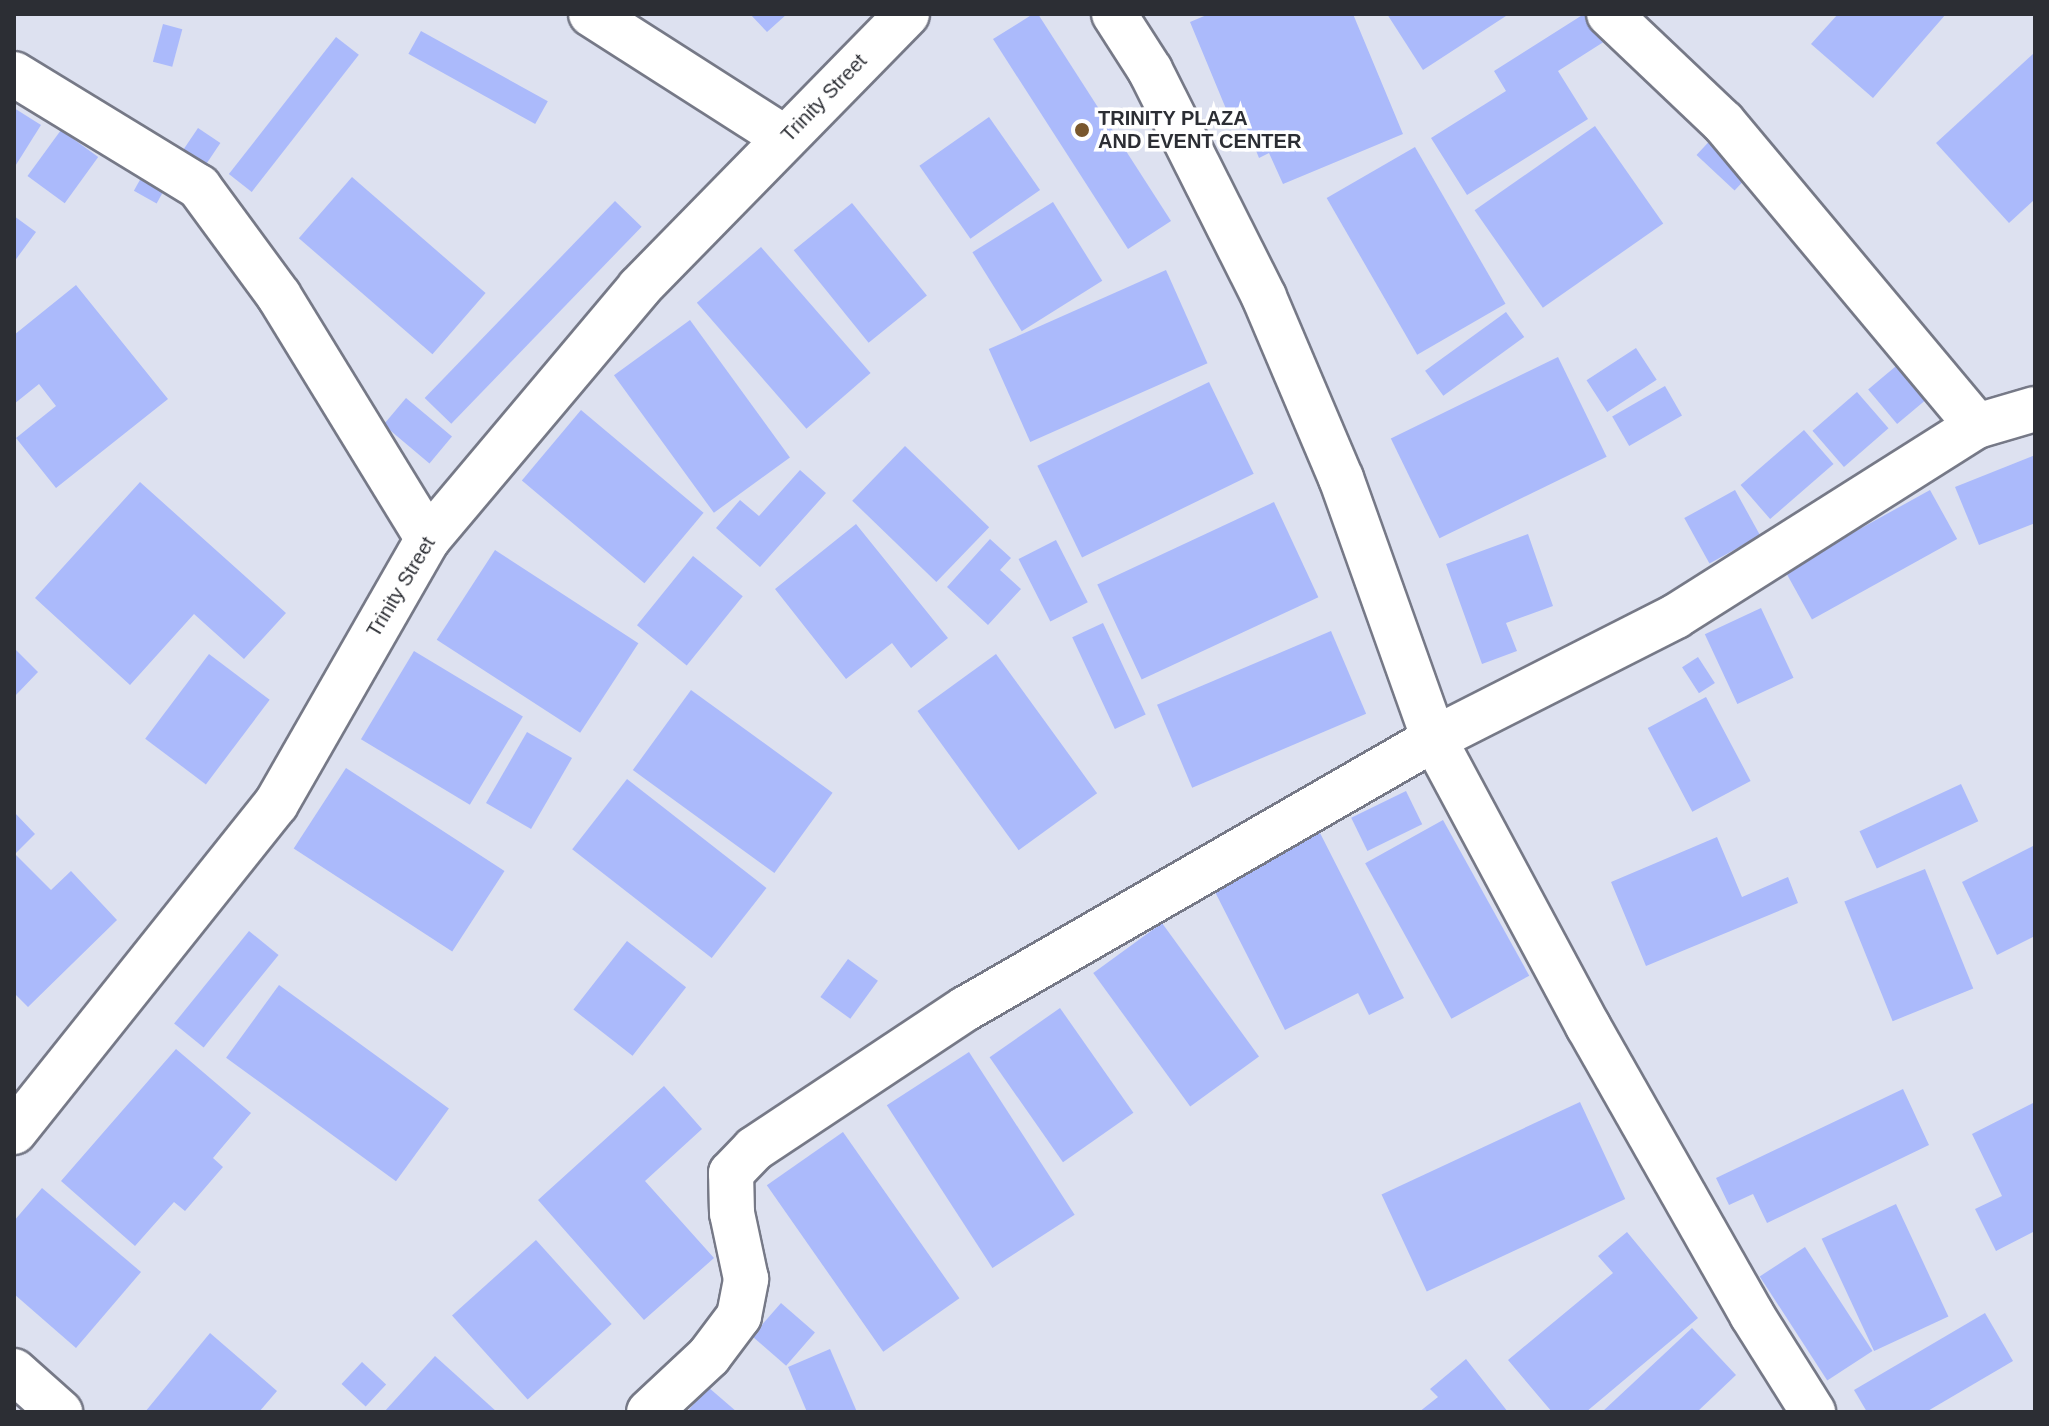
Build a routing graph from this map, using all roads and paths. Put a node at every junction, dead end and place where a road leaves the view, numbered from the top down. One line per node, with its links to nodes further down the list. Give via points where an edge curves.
1 (591, 14): 6 (street)
2 (907, 14): 6 (street, Trinity Street)
3 (1114, 14): 10 (street, via 1150,70 1264,297 1341,478)
4 (1609, 14): 8 (street, via 1723,122)
5 (14, 74): 9 (street, via 199,187 279,296)
6 (785, 138): 9 (street, Trinity Street, via 639,288)
7 (2035, 409): 8 (street)
8 (1977, 426): 10 (street, via 1676,616)
9 (428, 539): 11 (street, Trinity Street, via 276,804)
10 (1434, 739): 14 (street, via 965,1009 754,1149 731,1173 732,1213 746,1279 739,1316 709,1356); 15 (street, via 1588,1026)
11 (14, 1132)
12 (14, 1371): 13 (street)
13 (60, 1412)
14 (649, 1412)
15 (1813, 1412)

